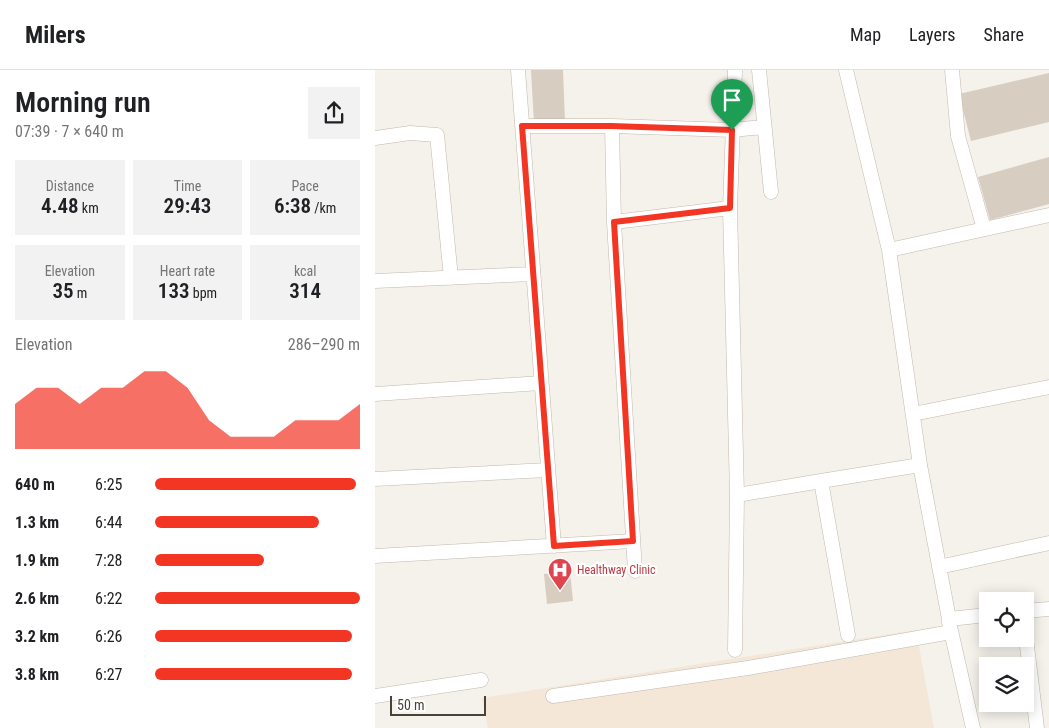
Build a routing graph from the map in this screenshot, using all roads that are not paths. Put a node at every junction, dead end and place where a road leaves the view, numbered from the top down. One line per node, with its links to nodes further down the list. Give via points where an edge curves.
1 (518, 70): 6 (street)
2 (735, 70): 9 (street)
3 (759, 70): 8 (street)
4 (847, 70): 16 (street)
5 (951, 70): 15 (street, via 958,136)
6 (522, 126): 7 (street); 17 (street)
7 (611, 126): 9 (street); 14 (street)
8 (763, 126): 9 (street); 11 (street)
9 (732, 130): 12 (street)
10 (375, 138): 18 (street, via 411,133 437,135)
11 (771, 192)
12 (730, 208): 14 (street); 28 (street)
13 (1049, 215): 15 (street)
14 (614, 222): 29 (street)
15 (984, 229): 16 (street)
16 (889, 250): 23 (street)
17 (533, 274): 18 (street); 20 (street)
18 (451, 278): 19 (street)
19 (375, 281)
20 (541, 383): 22 (street); 25 (street)
21 (1049, 387): 23 (street)
22 (375, 394)
23 (913, 414): 24 (street)
24 (920, 464): 27 (street); 33 (street)
25 (548, 470): 26 (street); 31 (street)
26 (375, 479)
27 (821, 481): 28 (street); 39 (street)
28 (737, 495): 41 (street)
29 (633, 541): 31 (street); 34 (street)
30 (1049, 543): 33 (street)
31 (554, 546): 32 (street)
32 (375, 556)
33 (939, 567): 38 (street)
34 (635, 571)
35 (1049, 609): 36 (street)
36 (1034, 610)
37 (979, 617): 38 (street)
38 (950, 625): 44 (street, via 748,668); 45 (street)
39 (847, 635)
40 (1027, 647): 46 (street)
41 (735, 650)
42 (481, 680): 43 (street)
43 (375, 696)
44 (553, 696)
45 (973, 728)
46 (1037, 728)

